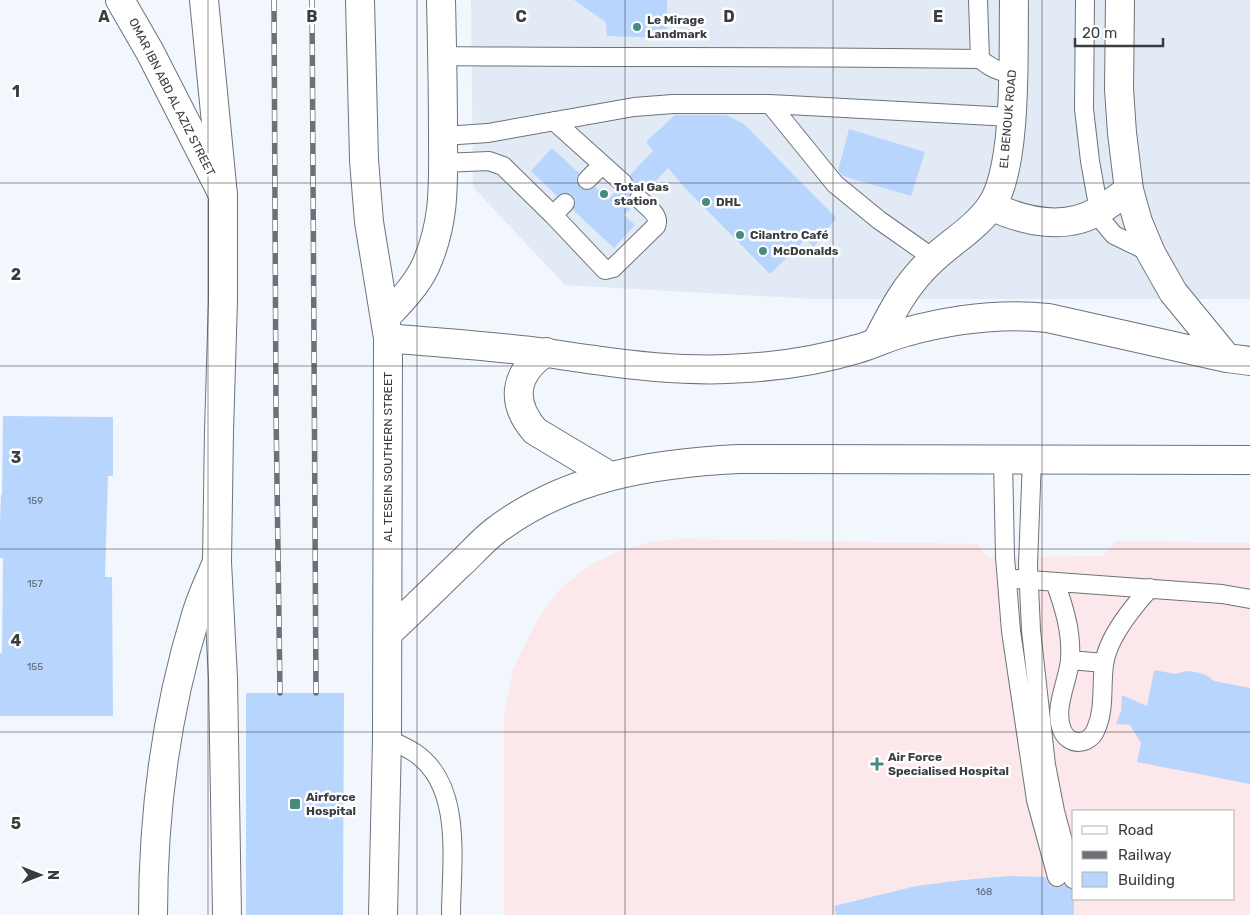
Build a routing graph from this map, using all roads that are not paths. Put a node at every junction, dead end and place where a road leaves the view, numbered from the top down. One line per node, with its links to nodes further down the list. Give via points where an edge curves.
1 (120, 0): 21 (main road, OMAR IBN ABD AL AZIZ STREET)
2 (204, 0): 21 (main road)
3 (360, 0): 27 (main road, AL TESEIN SOUTHERN STREET, via 364,160)
4 (441, 0): 9 (main road)
5 (978, 0): 10 (lane)
6 (1014, 0): 11 (main road, EL BENOUK ROAD)
7 (1085, 0): 24 (lane, via 1084,109)
8 (1120, 0): 20 (main road, via 1119,89)
9 (442, 56): 10 (lane); 15 (main road)
10 (980, 59): 11 (lane, via 990,68)
11 (1013, 72): 13 (main road, EL BENOUK ROAD)
12 (770, 104): 13 (lane); 14 (lane, via 654,104); 26 (lane, via 836,184 879,220)
13 (1011, 117): 23 (main road, EL BENOUK ROAD, via 1006,168)
14 (554, 121): 15 (lane, via 488,133); 17 (lane)
15 (443, 136): 16 (main road)
16 (443, 163): 22 (lane, via 490,161 499,164 559,209 608,271 658,222); 27 (main road, via 440,223 435,244 425,269)
17 (602, 165): 18 (lane); 19 (lane)
18 (587, 180)
19 (623, 183)
20 (1129, 190): 24 (main road); 25 (main road)
21 (222, 195): 35 (main road)
22 (639, 199)
23 (992, 206): 24 (main road, via 1019,218 1055,223); 26 (main road, EL BENOUK ROAD)
24 (1098, 211): 25 (lane, via 1114,235)
25 (1151, 253): 30 (main road, via 1173,292)
26 (933, 258): 28 (main road, EL BENOUK ROAD, via 900,296)
27 (387, 328): 29 (main road); 41 (main road, AL TESEIN SOUTHERN STREET)
28 (877, 341): 29 (main road, via 858,349 793,364 743,368 644,366); 30 (main road, via 936,325 1019,315 1048,318)
29 (546, 352): 34 (main road, via 526,370 520,382 520,408 526,421 535,431)
30 (1238, 359)
31 (1003, 459): 32 (main road); 34 (main road, via 739,459 674,464); 36 (lane)
32 (1032, 459): 33 (main road); 37 (lane)
33 (1250, 460)
34 (610, 476): 41 (main road, via 569,489 494,532)
35 (217, 562): 46 (main road, via 196,613 167,737 157,809); 47 (main road)
36 (1006, 578): 37 (lane); 45 (lane, via 1036,800)
37 (1028, 580): 38 (lane); 45 (lane, via 1044,751)
38 (1055, 582): 39 (lane); 42 (lane, via 1068,624)
39 (1150, 588): 40 (lane); 43 (lane, via 1118,630)
40 (1250, 599)
41 (388, 633): 44 (main road, AL TESEIN SOUTHERN STREET)
42 (1070, 660): 43 (lane); 43 (lane, via 1060,716 1062,730 1075,742 1090,739 1098,724)
43 (1104, 663)
44 (387, 739): 48 (main road, AL TESEIN SOUTHERN STREET); 49 (lane, via 416,754 428,765 445,793 452,826)
45 (1065, 878)
46 (153, 915)
47 (227, 915)
48 (383, 915)
49 (451, 915)

